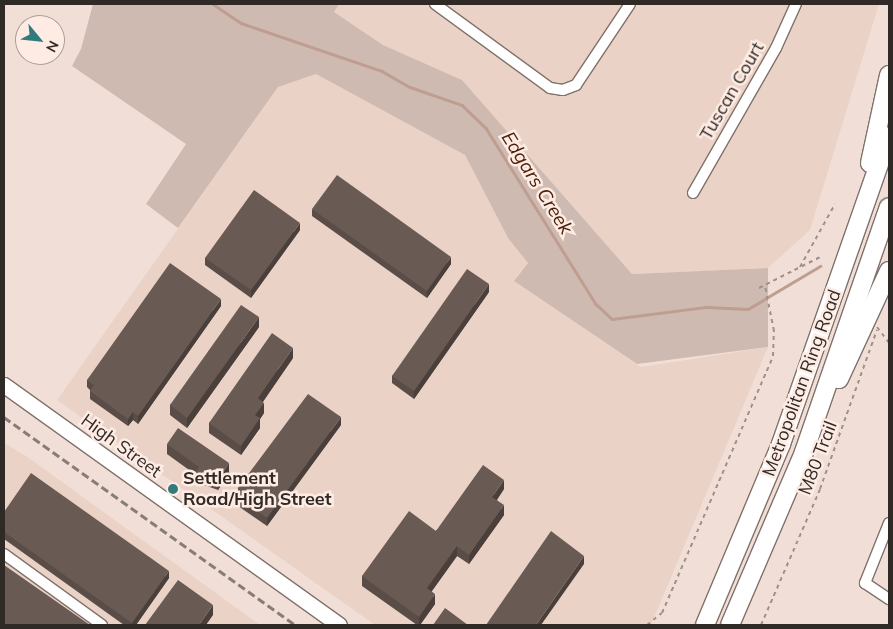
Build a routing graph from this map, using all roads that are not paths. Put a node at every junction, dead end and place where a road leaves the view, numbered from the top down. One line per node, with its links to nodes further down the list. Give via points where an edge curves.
1 (436, 4): 3 (street, via 550,88 563,90 576,85)
2 (796, 4): 6 (street, Tuscan Court, via 776,48)
3 (627, 5)
4 (889, 75): 9 (highway)
5 (889, 136): 9 (highway, Metropolitan Ring Road)
6 (693, 193)
7 (889, 207): 11 (highway, Metropolitan Ring Road)
8 (889, 272): 11 (highway)
9 (841, 277): 17 (highway, Metropolitan Ring Road, via 781,444)
10 (4, 385): 16 (main road, High Street)
11 (804, 452): 18 (highway, Metropolitan Ring Road)
12 (889, 523): 14 (street, via 865,583)
13 (4, 554): 15 (street)
14 (889, 599)
15 (102, 625)
16 (339, 625)
17 (705, 625)
18 (730, 625)

